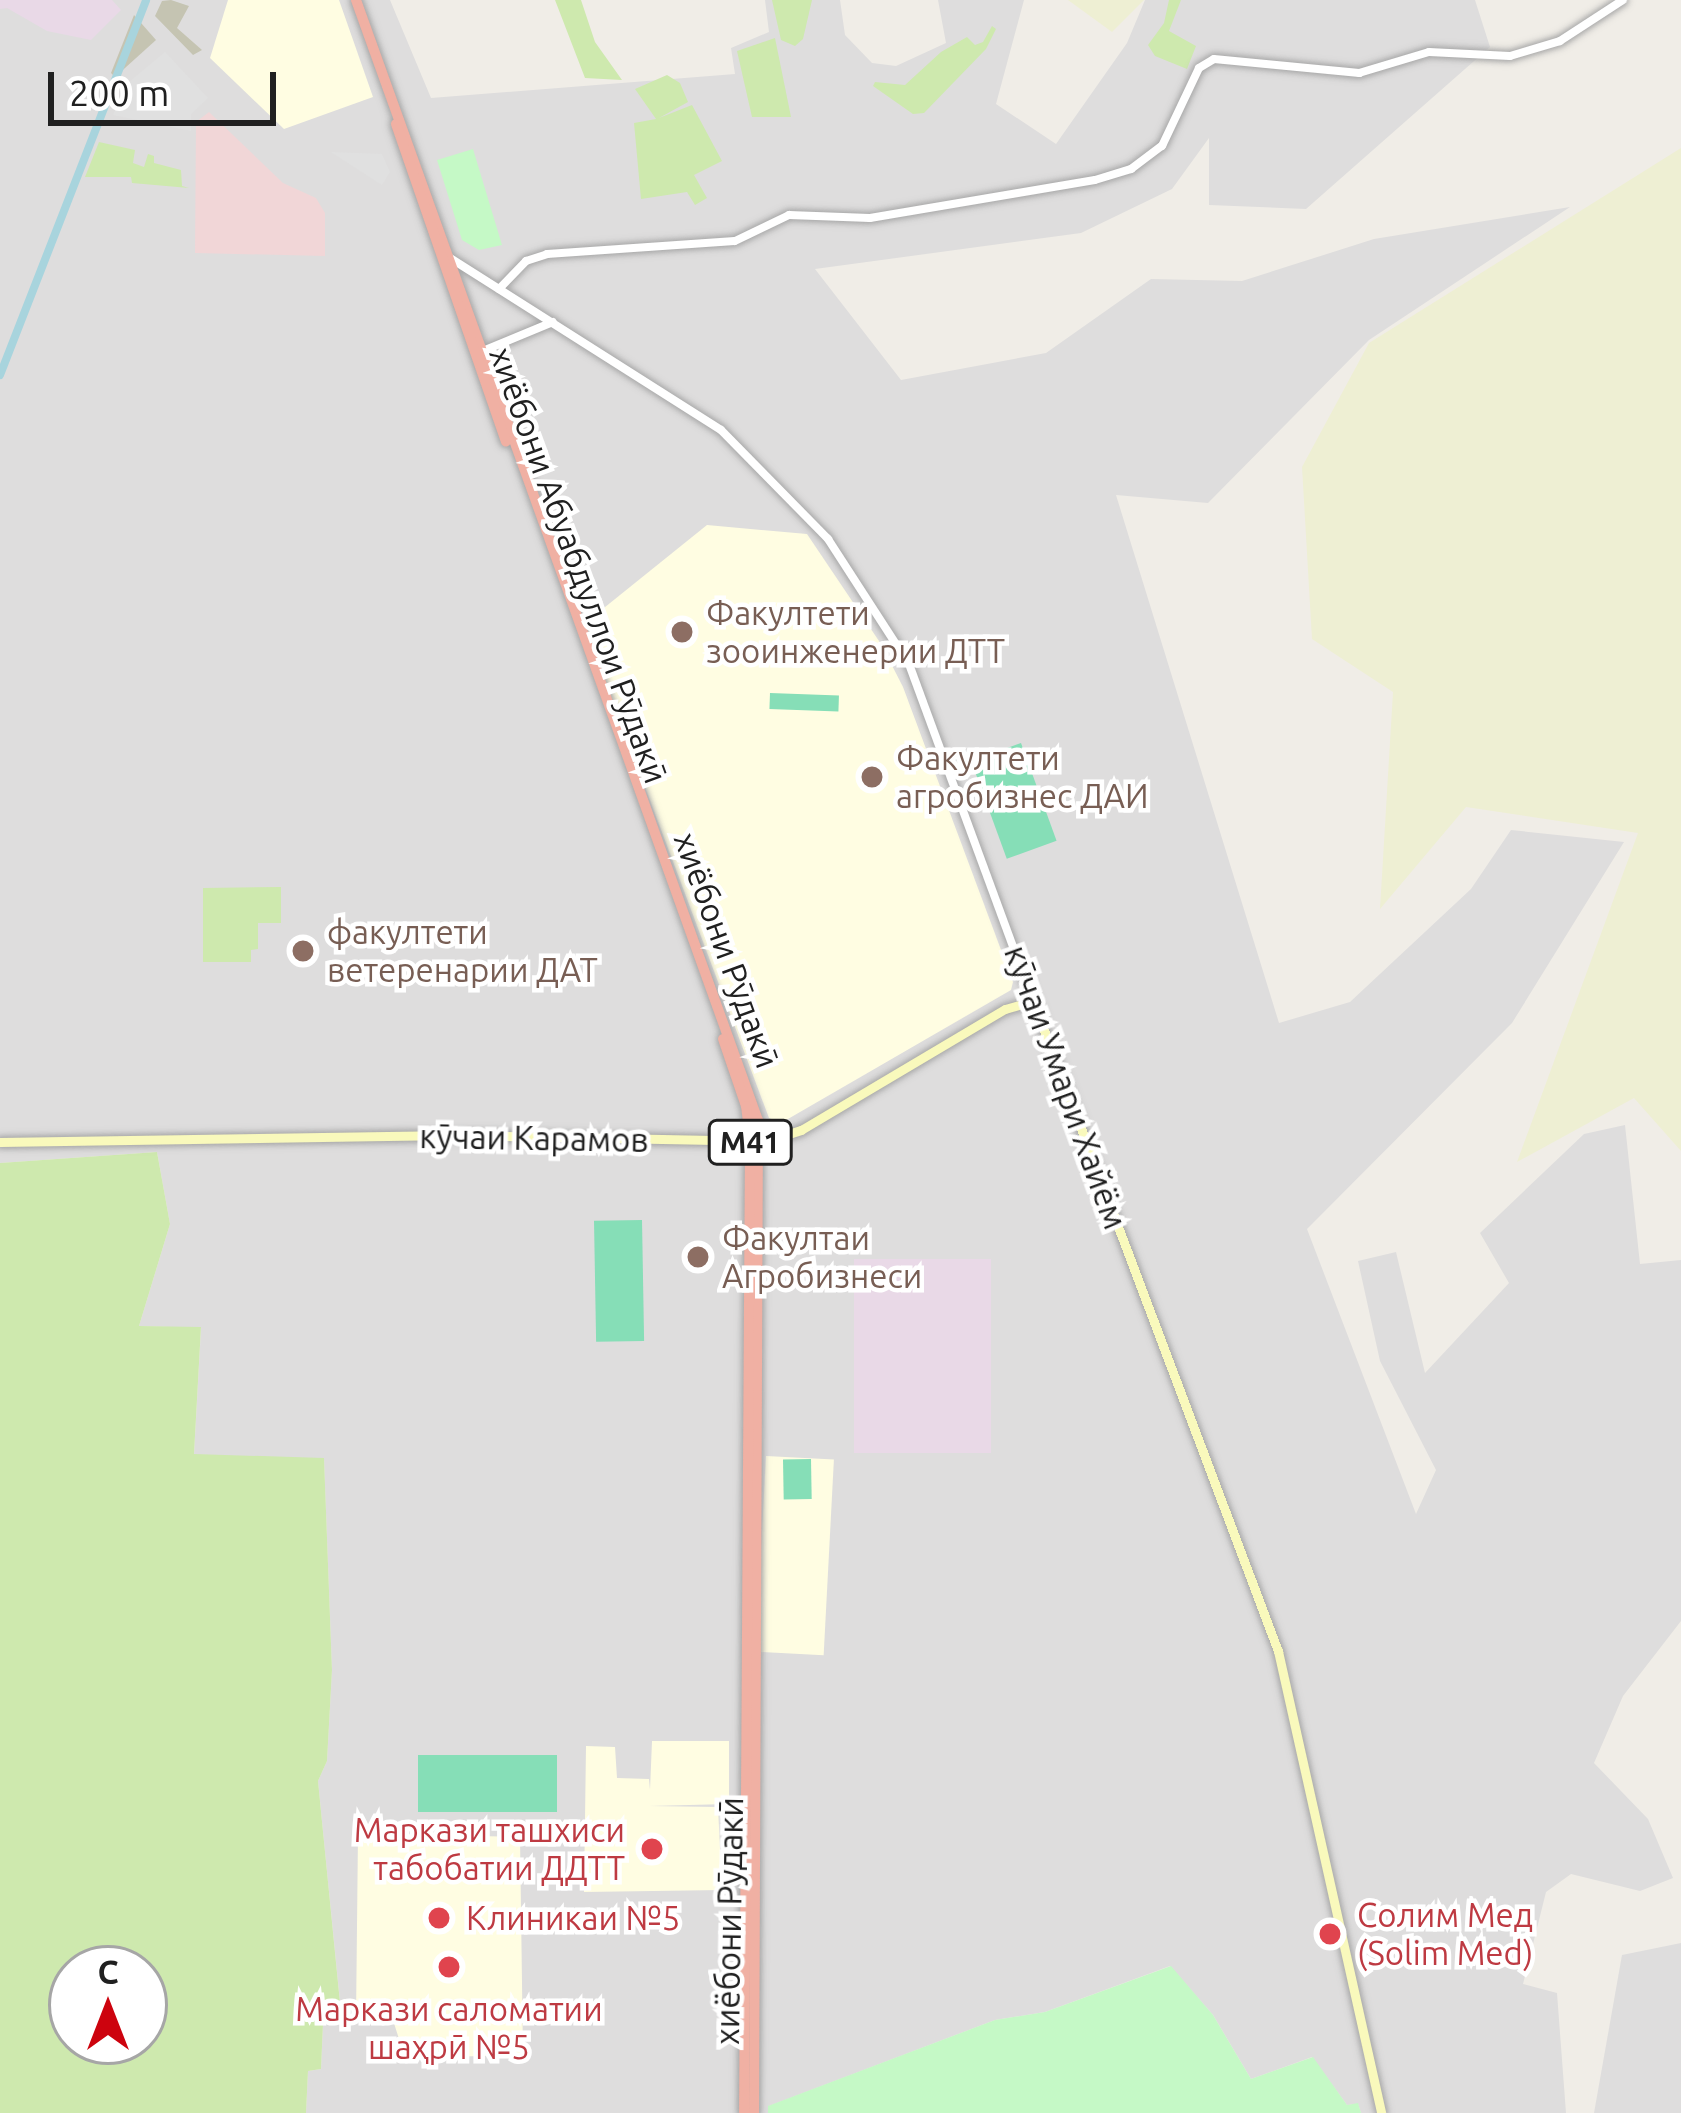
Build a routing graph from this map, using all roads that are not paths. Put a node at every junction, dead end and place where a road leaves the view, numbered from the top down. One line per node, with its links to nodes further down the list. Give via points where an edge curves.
1 (356, 0): 3 (highway)
2 (1623, 0): 6 (street, via 1521,54 1429,52 1359,73 1214,59 1193,77 1162,146 1113,175 870,218 789,215 735,241 547,254 526,261)
3 (393, 109): 4 (highway, хиёбони Абуабдуллои Рӯдакӣ / M41); 5 (highway)
4 (436, 251): 5 (street, кӯчаи Умари Хайём); 8 (highway, хиёбони Абуабдуллои Рӯдакӣ / M41)
5 (449, 258): 6 (street, кӯчаи Умари Хайём); 8 (highway)
6 (499, 289): 7 (street, кӯчаи Умари Хайём)
7 (554, 321): 8 (street); 9 (street, кӯчаи Умари Хайём, via 721,430 828,539 909,664)
8 (478, 353): 10 (highway, хиёбони Абуабдуллои Рӯдакӣ / M41)
9 (1033, 1001): 10 (main road, кӯчаи Карамов, via 1005,1009 801,1130); 14 (main road, кӯчаи Умари Хайём, via 1278,1651)
10 (755, 1141): 11 (main road, кӯчаи Карамов, via 452,1135); 12 (highway, хиёбони Абуабдуллои Рӯдакӣ / M41); 13 (highway, хиёбони Рӯдакӣ)
11 (0, 1142)
12 (743, 2113)
13 (754, 2113)
14 (1381, 2113)

